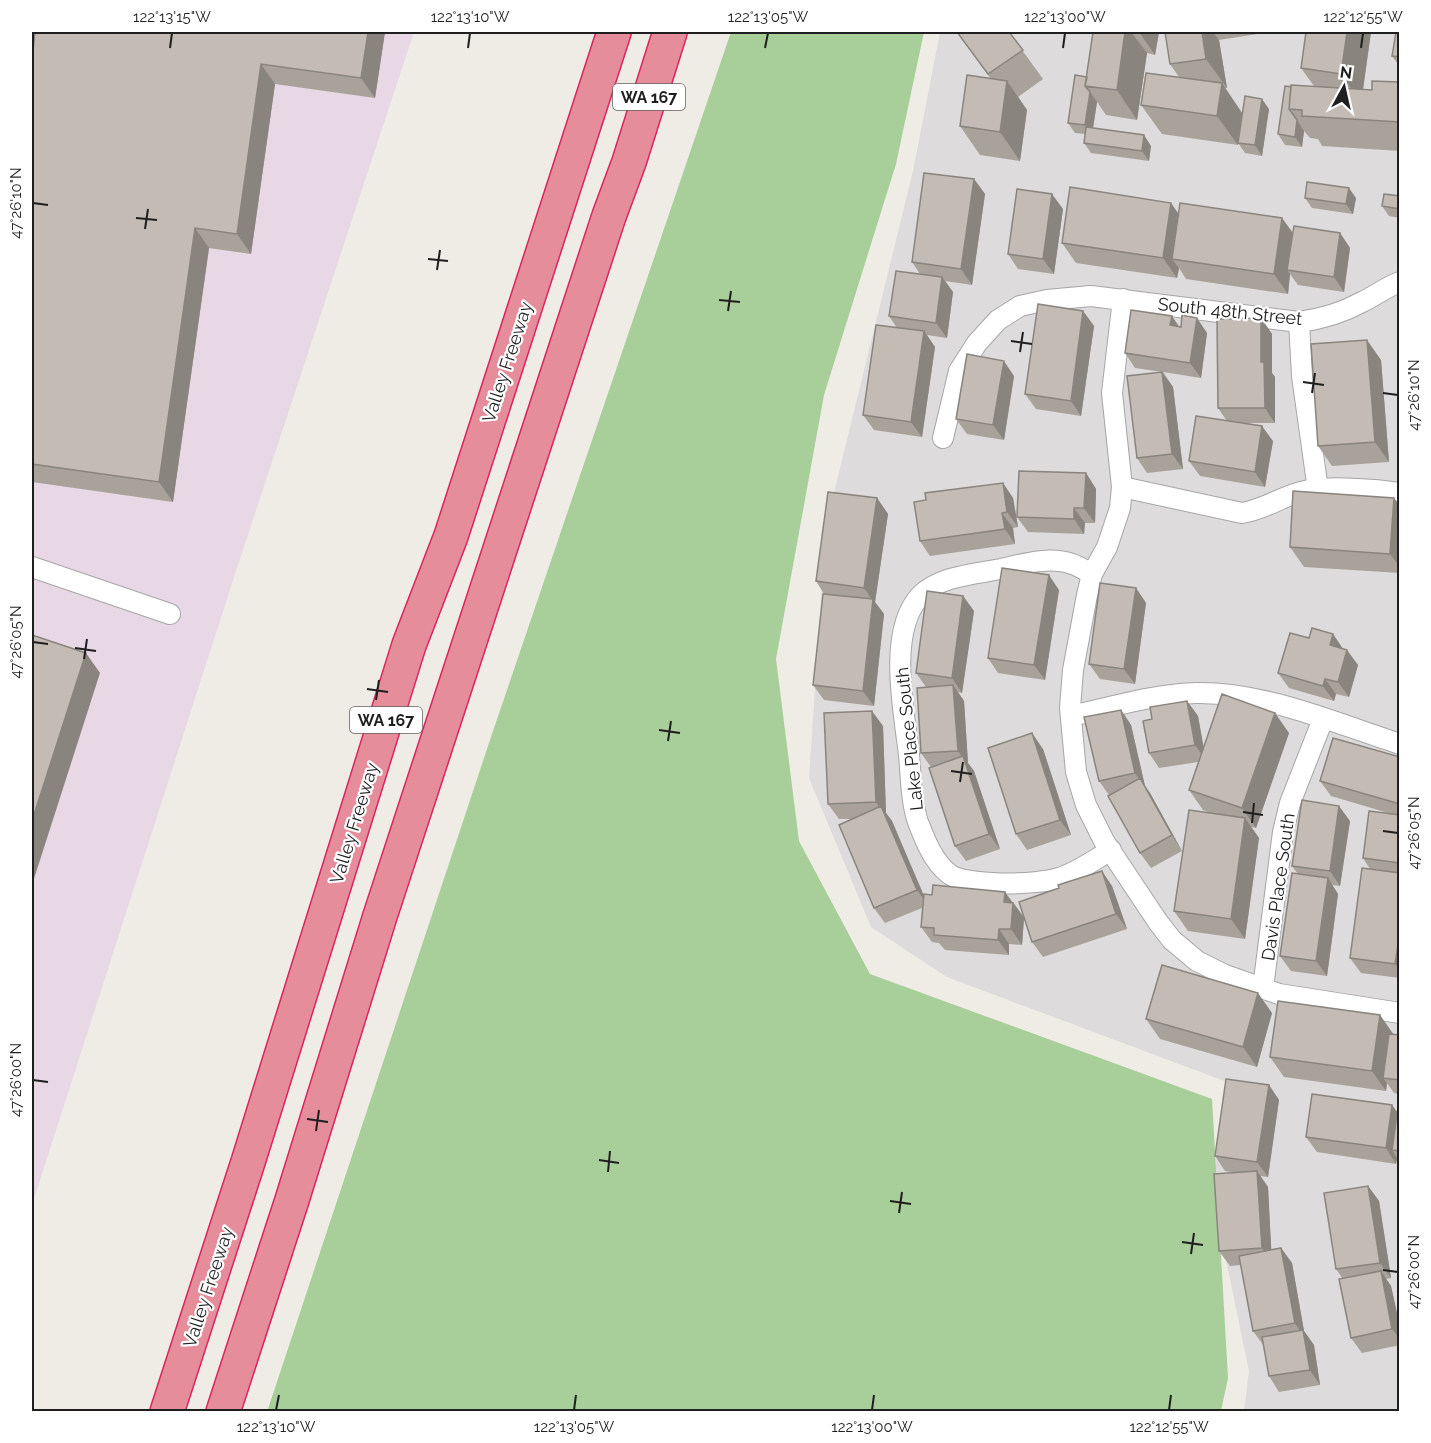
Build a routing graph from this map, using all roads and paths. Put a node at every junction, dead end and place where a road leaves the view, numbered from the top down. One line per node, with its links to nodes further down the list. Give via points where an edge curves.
1 (614, 32): 22 (highway, Valley Freeway / WA 167, via 451,536 409,645)
2 (653, 32): 23 (highway)
3 (670, 32): 5 (highway, WA 167)
4 (687, 32): 5 (highway)
5 (629, 162): 24 (highway, WA 167, via 380,916)
6 (1400, 282): 8 (street, South 48th Street, via 1325,318)
7 (1123, 299): 8 (street, South 48th Street); 9 (street, via 1091,296 1047,300 1020,306 998,320 959,371); 10 (street, via 1112,393)
8 (1299, 322): 11 (street, via 1302,376)
9 (943, 438)
10 (1122, 487): 11 (street, via 1242,513 1259,511 1304,491); 14 (street, via 1114,529)
11 (1318, 490): 12 (street)
12 (1400, 493)
13 (32, 567): 15 (street)
14 (1092, 574): 16 (street, via 1073,670); 19 (street, Lake Place South, via 1072,564 1037,561 941,582 919,597 905,626 900,648 901,684 918,820 937,862 949,875 973,882 1035,883 1076,871)
15 (170, 614)
16 (1071, 716): 17 (street, via 1165,696 1224,693); 19 (street, via 1076,772 1086,805)
17 (1323, 719): 18 (street); 20 (street, Davis Place South, via 1290,803 1283,832)
18 (1400, 744)
19 (1111, 850): 20 (street, via 1172,940 1197,961)
20 (1263, 988): 21 (street)
21 (1400, 1013)
22 (167, 1412)
23 (206, 1412)
24 (223, 1412)

